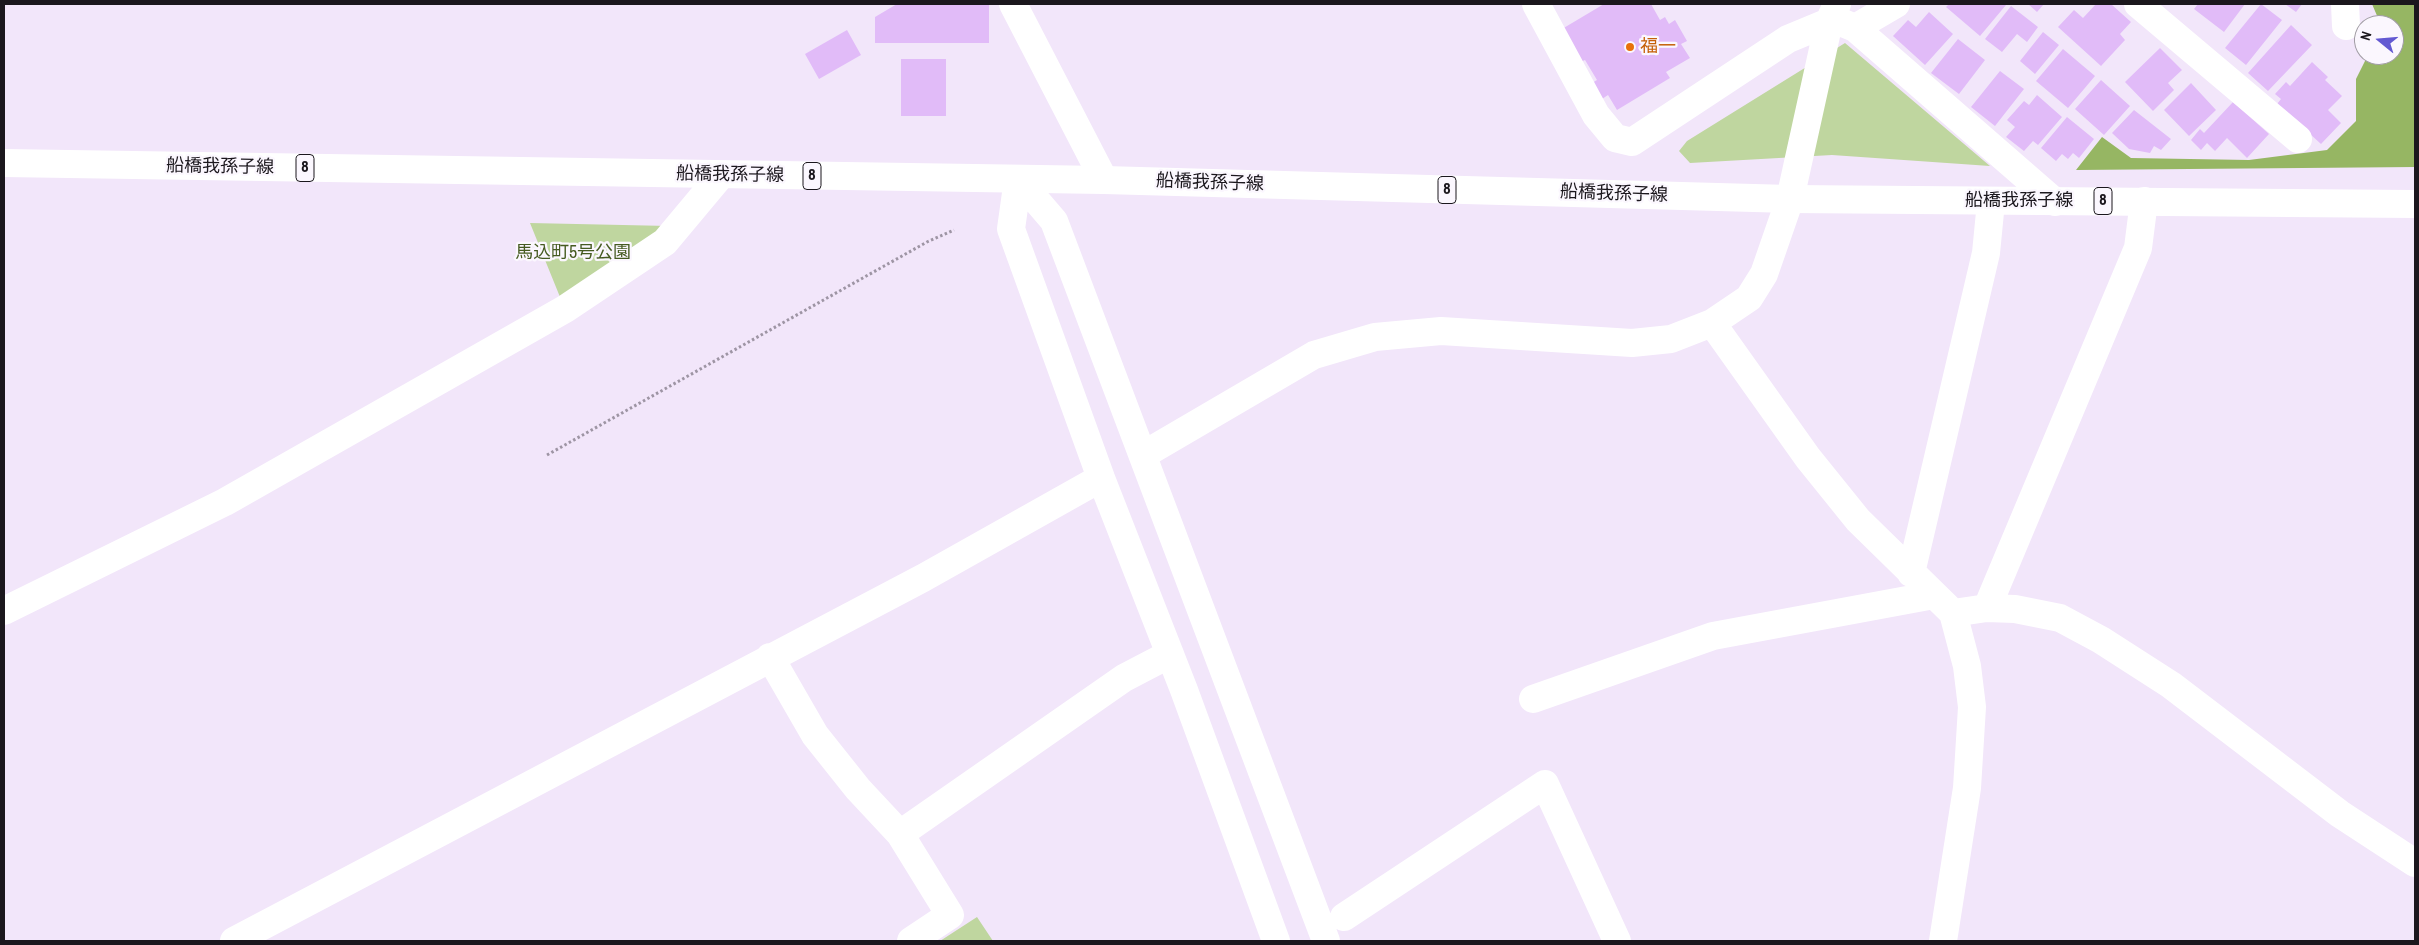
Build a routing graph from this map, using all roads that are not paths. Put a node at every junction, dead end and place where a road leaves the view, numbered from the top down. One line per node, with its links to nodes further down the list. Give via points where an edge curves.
1 (1013, 4): 11 (street)
2 (1536, 4): 5 (street, via 1605,129 1615,138 1632,142)
3 (1896, 4): 6 (street)
4 (2138, 4): 7 (street)
5 (1833, 13): 6 (street, via 1843,23); 12 (street)
6 (1855, 28): 15 (street)
7 (2298, 139)
8 (4, 163): 9 (street, 船橋我孫子線 / 8)
9 (720, 175): 10 (street, 船橋我孫子線 / 8); 23 (street, via 665,242 565,309 225,502)
10 (1018, 179): 11 (street, 船橋我孫子線 / 8); 18 (street, via 1054,221); 19 (street, via 1011,229)
11 (1104, 180): 12 (street, 船橋我孫子線 / 8)
12 (1790, 199): 14 (street, 船橋我孫子線 / 8); 17 (street, via 1764,274 1749,298)
13 (2144, 201): 15 (street, 船橋我孫子線 / 8); 16 (street, 船橋我孫子線 / 8); 22 (street, via 2138,248)
14 (1991, 202): 15 (street, 船橋我孫子線 / 8); 20 (street, via 1986,253)
15 (2055, 202)
16 (2415, 204)
17 (1712, 323): 18 (street, via 1671,339 1632,343 1441,331 1375,337 1314,355); 20 (street, via 1814,466 1858,520)
18 (1143, 455): 33 (street)
19 (1101, 478): 24 (street); 25 (street, via 923,578)
20 (1911, 572): 21 (street)
21 (1943, 604): 22 (street); 26 (street, via 1713,636); 35 (street, via 1967,666 1972,707 1967,788)
22 (1987, 608): 28 (street, via 2015,609 2060,618 2101,640 2171,685 2340,814)
23 (4, 611)
24 (1170, 654): 27 (street, via 1124,678); 32 (street)
25 (770, 657): 27 (street, via 815,735 858,789); 30 (street)
26 (1533, 699)
27 (900, 834): 31 (street, via 950,915)
28 (2415, 863)
29 (1344, 917): 34 (street, via 1545,784)
30 (234, 941)
31 (912, 941)
32 (1276, 941)
33 (1326, 941)
34 (1617, 941)
35 (1943, 941)

